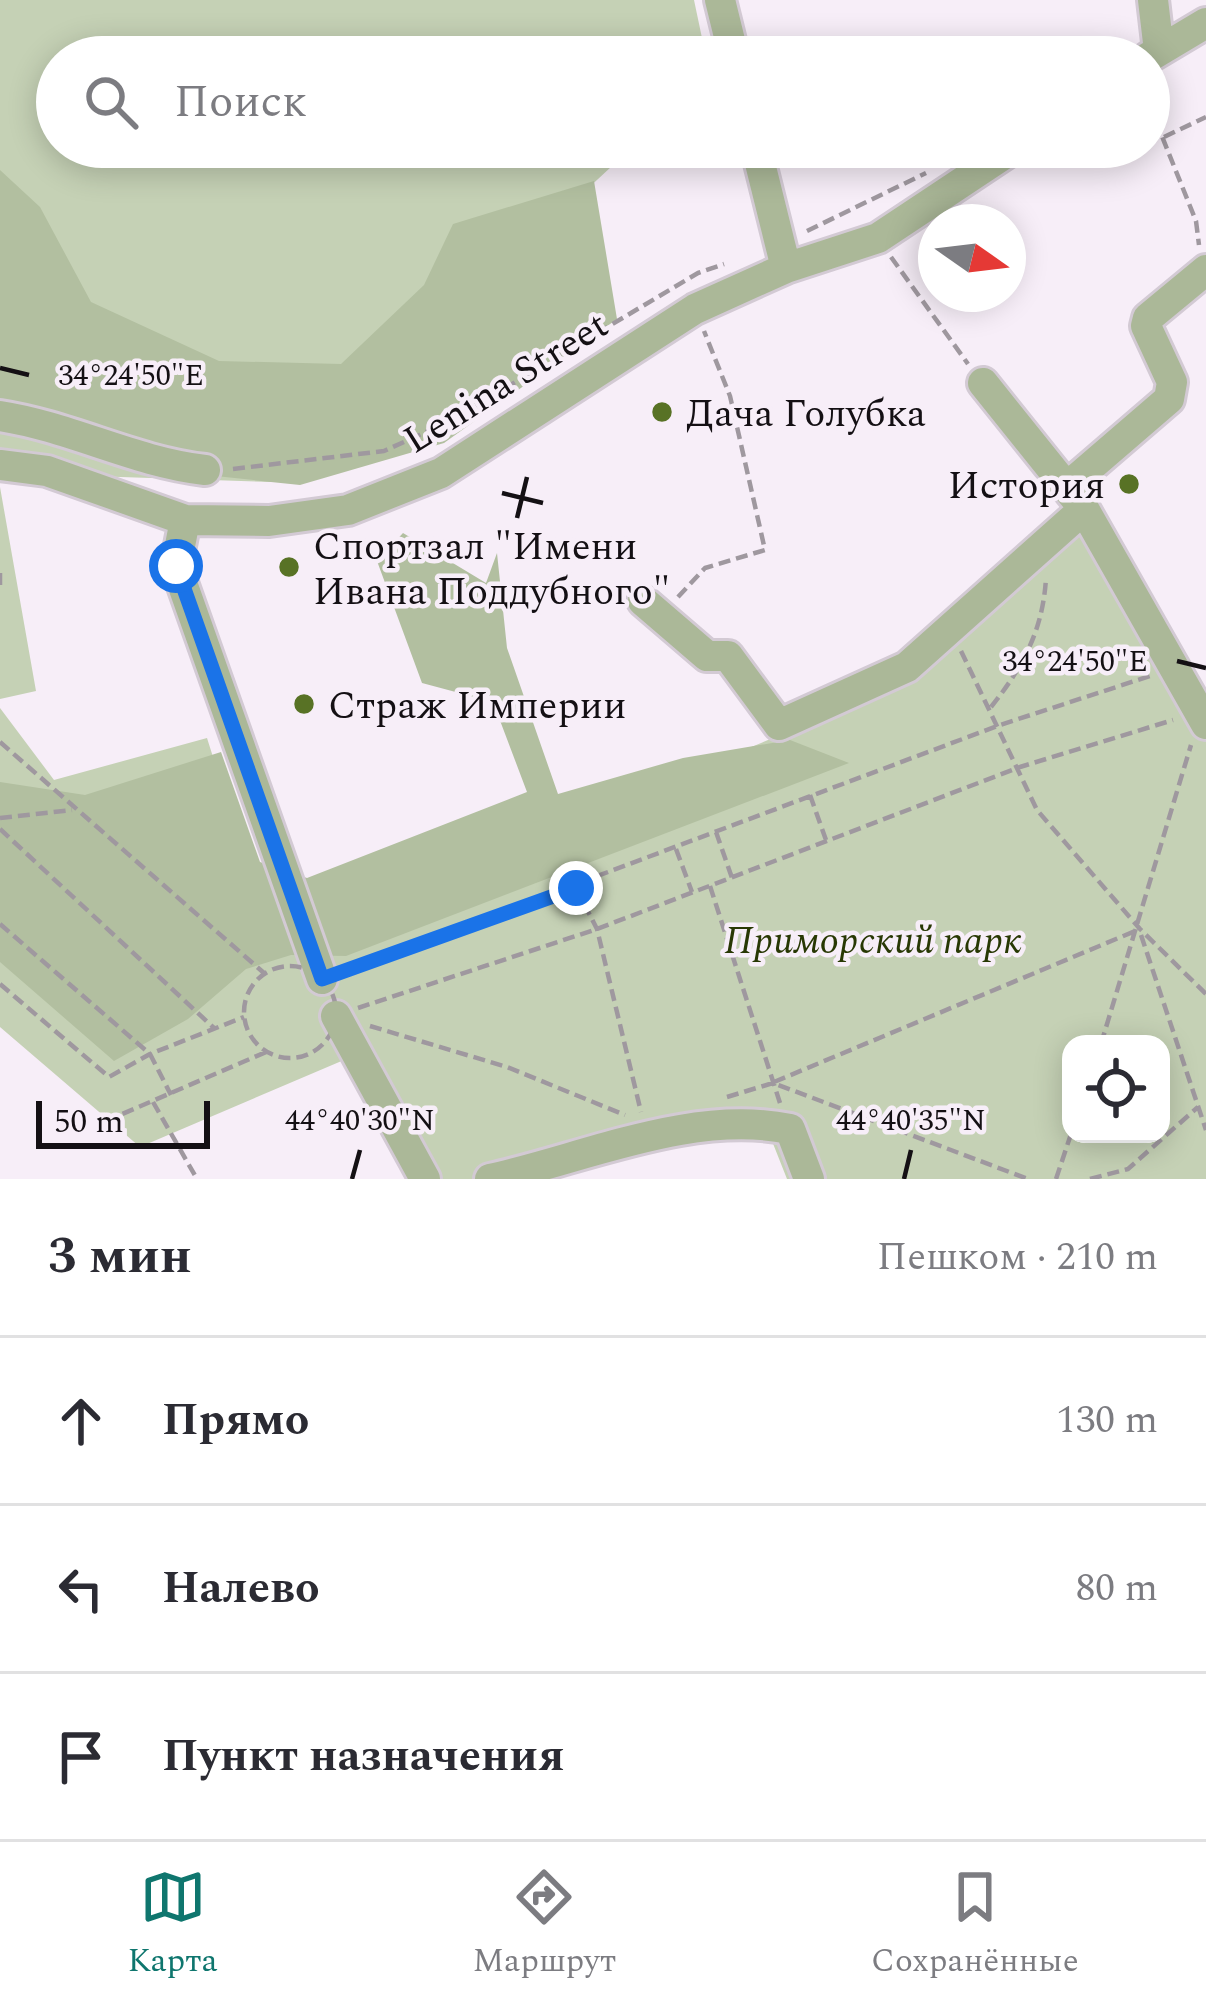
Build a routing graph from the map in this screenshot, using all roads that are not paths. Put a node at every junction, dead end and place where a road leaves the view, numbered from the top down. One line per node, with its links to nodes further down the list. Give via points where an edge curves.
1 (720, 0): 4 (street)
2 (1153, 0): 5 (street)
3 (1206, 23): 6 (street)
4 (729, 36)
5 (1154, 36)
6 (1170, 44)
7 (761, 168): 9 (street)
8 (984, 168): 9 (street, Lenina Street, via 878,238)
9 (783, 256): 16 (street, Lenina Street, via 441,473 348,510 269,521)
10 (1204, 270): 15 (street, via 1148,318 1172,382 1169,398)
11 (983, 383): 15 (street)
12 (0, 416): 14 (street, via 161,465)
13 (0, 465): 16 (street, Lenina Street, via 47,471)
14 (205, 470)
15 (1076, 498): 17 (street, via 1048,542 908,668 779,725 728,656 707,656); 18 (street)
16 (185, 520): 19 (street, via 176,566)
17 (644, 601)
18 (1203, 718)
19 (322, 979)
20 (336, 1016): 21 (street)
21 (425, 1179)
22 (490, 1179): 23 (street, via 653,1136 765,1124 793,1134)
23 (809, 1179)

